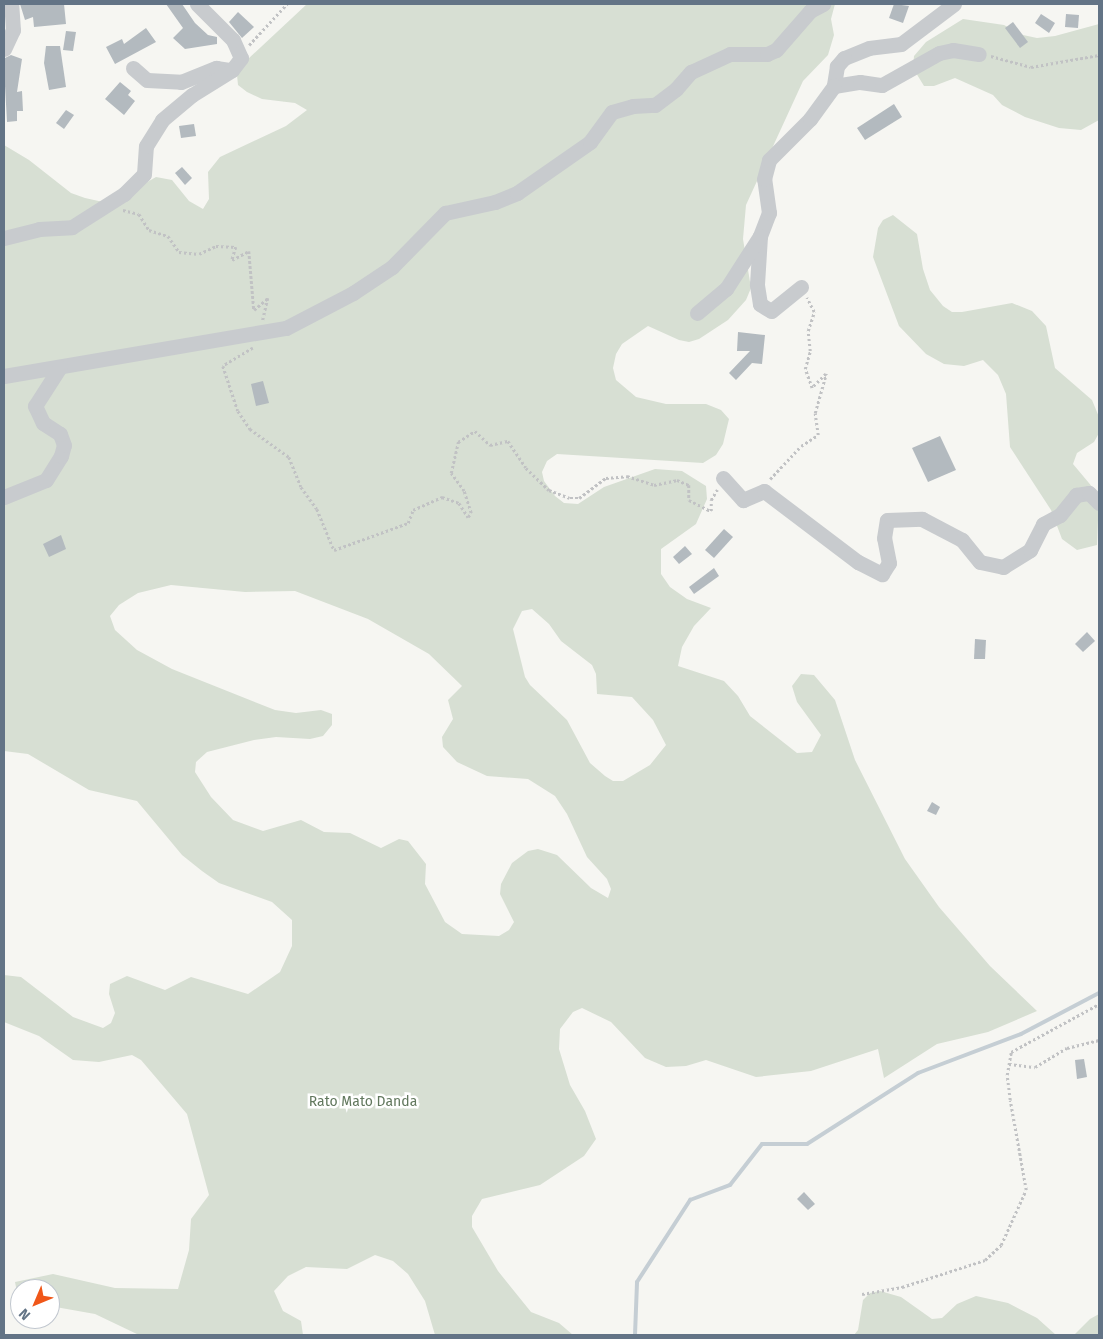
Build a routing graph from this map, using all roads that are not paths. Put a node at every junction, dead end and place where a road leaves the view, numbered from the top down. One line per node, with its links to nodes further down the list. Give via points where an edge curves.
1 (11, 4): 5 (street, via 14,25)
2 (196, 4): 7 (street, via 233,40)
3 (823, 4): 14 (street, via 810,11 776,50 767,54 730,54 691,72 655,105 633,106 612,112 590,142 551,171 495,202 451,209 392,267 354,293 286,328 261,337)
4 (954, 4): 9 (street, via 901,44 869,48 844,58 837,66)
5 (4, 49)
6 (979, 54): 9 (street, via 953,50 939,53 882,85 860,82)
7 (237, 64): 8 (street, via 216,68 181,82 147,80); 11 (street, via 162,120 146,146 144,174 124,194 72,226 39,229)
8 (132, 68)
9 (834, 86): 10 (street, via 810,119 769,160 764,180 769,213)
10 (760, 236): 12 (street, via 757,284 760,304 771,311); 13 (street, via 726,289)
11 (4, 238)
12 (801, 287)
13 (697, 313)
14 (60, 368): 15 (street); 17 (street, via 35,406 43,423 60,434 64,445 61,456 46,480)
15 (4, 376)
16 (724, 478): 18 (street, via 743,500 764,491 858,562 882,574 889,563 884,538 887,520 922,519 962,540 980,562 1003,567 1030,550 1043,524 1060,515 1076,495 1089,493)
17 (4, 497)
18 (1099, 503)

